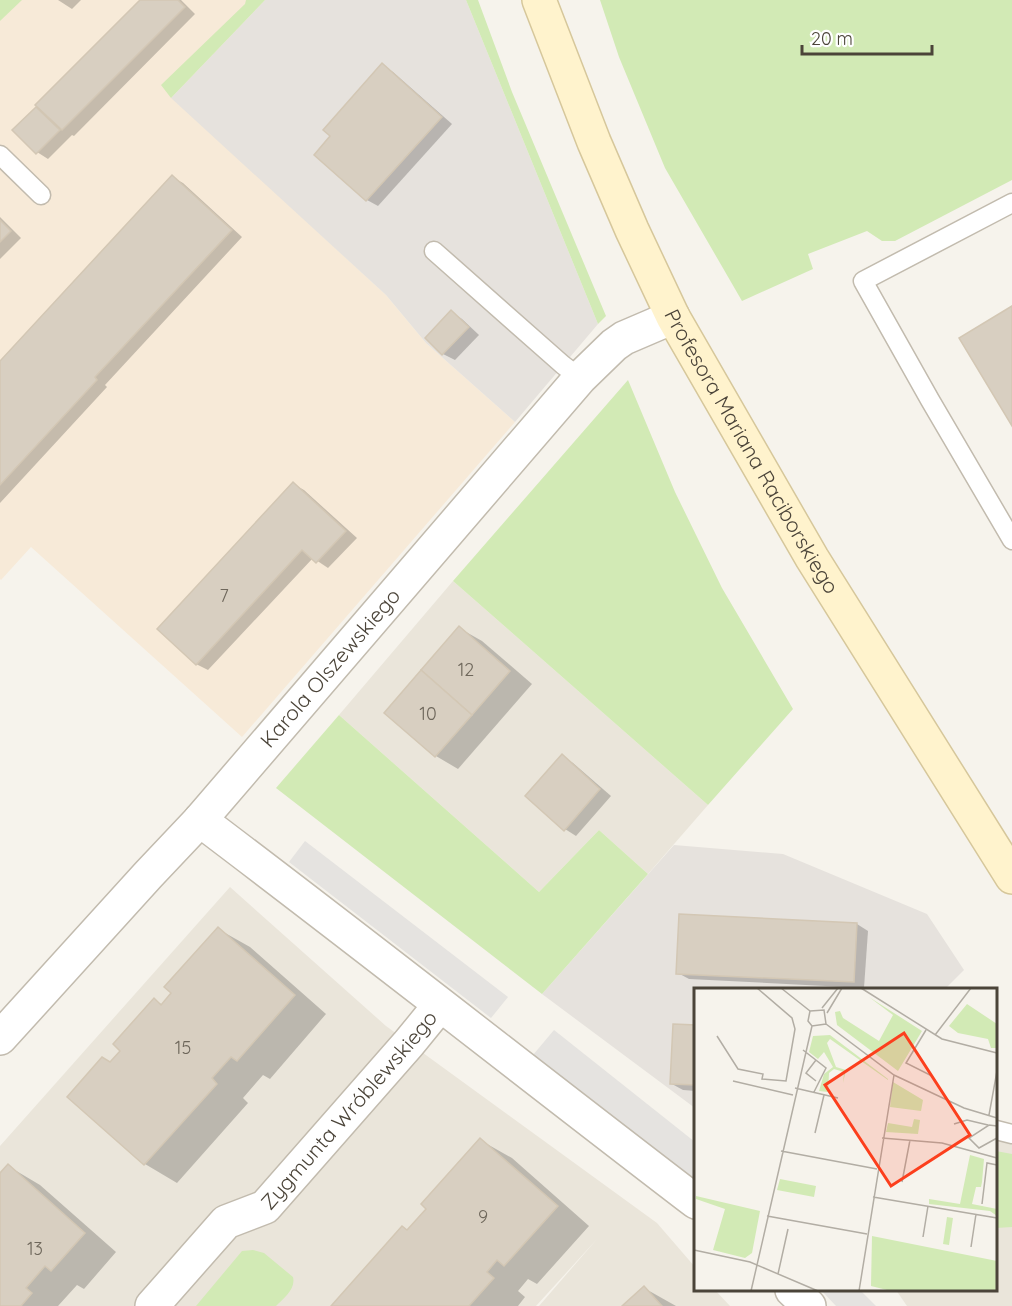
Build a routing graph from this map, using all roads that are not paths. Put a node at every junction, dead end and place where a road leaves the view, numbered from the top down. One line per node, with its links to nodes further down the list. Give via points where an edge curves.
1 (540, 0): 6 (main road, Profesora Mariana Raciborskiego, via 594,142)
2 (0, 155): 3 (lane)
3 (41, 195)
4 (1012, 203): 8 (lane, via 863,281)
5 (434, 251): 7 (lane)
6 (673, 317): 7 (street, Karola Olszewskiego, via 614,345); 10 (main road, Profesora Mariana Raciborskiego, via 813,558)
7 (580, 378): 9 (street, Karola Olszewskiego)
8 (1012, 540)
9 (200, 820): 11 (street, Zygmunta Wróblewskiego); 12 (street, Karola Olszewskiego)
10 (1012, 877)
11 (440, 1005): 15 (street, Zygmunta Wróblewskiego); 17 (street, Zygmunta Wróblewskiego, via 265,1207 226,1222)
12 (0, 1038)
13 (997, 1130): 14 (lane)
14 (1012, 1134)
15 (694, 1200)
16 (793, 1291): 18 (street)
17 (152, 1306)
18 (809, 1306)

